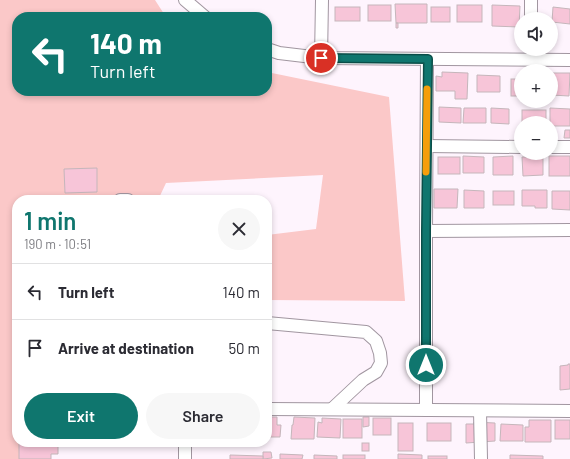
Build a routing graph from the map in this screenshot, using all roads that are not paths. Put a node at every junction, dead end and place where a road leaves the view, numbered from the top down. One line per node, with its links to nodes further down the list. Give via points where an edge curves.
1 (185, 0): 4 (street)
2 (322, 0): 9 (street)
3 (531, 0): 5 (street)
4 (199, 12)
5 (531, 12)
6 (272, 51): 9 (street)
7 (514, 55): 10 (street)
8 (543, 56): 11 (street)
9 (321, 58): 10 (street)
10 (428, 59): 12 (street)
11 (570, 60)
12 (427, 146): 13 (street); 17 (street)
13 (514, 147)
14 (558, 147): 15 (street)
15 (570, 147)
16 (570, 230): 17 (street)
17 (426, 231): 21 (street)
18 (272, 323): 20 (street, via 366,332 376,341 381,363 376,372 363,380)
19 (272, 409): 20 (street)
20 (332, 409): 21 (street)
21 (426, 410): 22 (street)
22 (480, 411): 23 (street); 26 (street)
23 (570, 411)
24 (185, 447): 25 (street)
25 (185, 459)
26 (481, 459)

